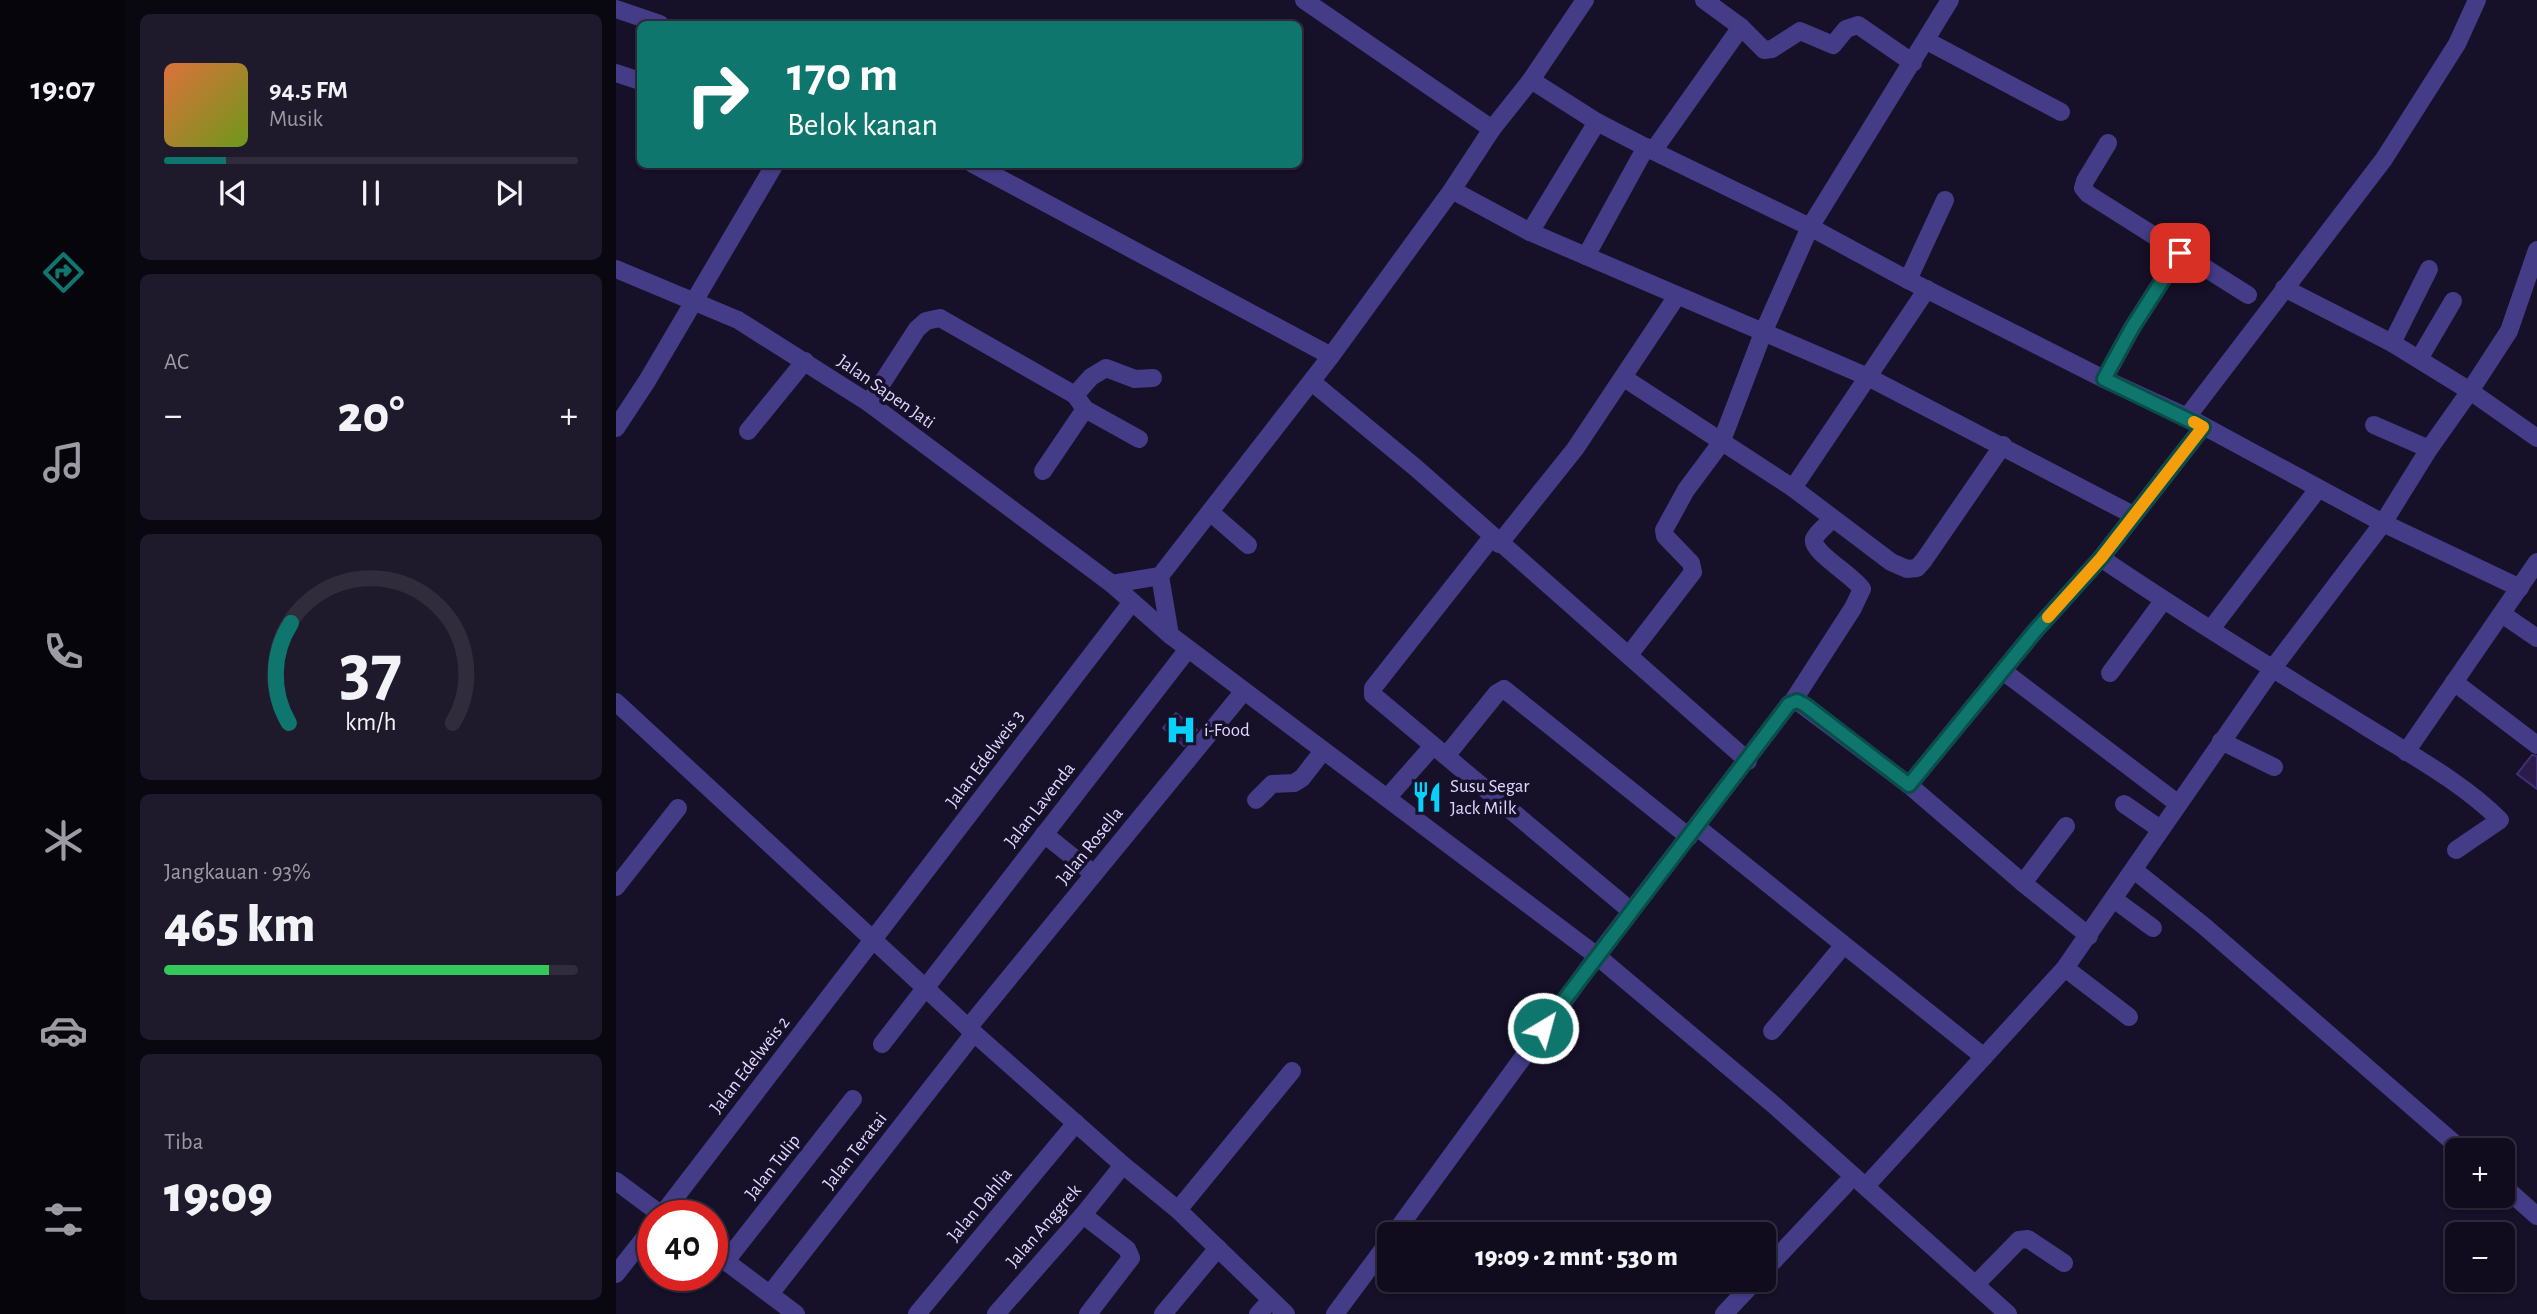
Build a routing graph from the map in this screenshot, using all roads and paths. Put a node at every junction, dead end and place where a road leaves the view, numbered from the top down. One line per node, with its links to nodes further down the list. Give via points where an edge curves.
1 (1304, 0): 16 (street)
2 (1585, 0): 13 (street)
3 (1704, 0): 8 (street)
4 (1950, 0): 9 (street)
5 (2477, 0): 31 (street, via 2457,44 2384,159)
6 (616, 9): 7 (street)
7 (651, 21)
8 (1741, 27): 10 (street, via 1768,50 1800,31 1833,45 1846,29 1858,25); 18 (street)
9 (1927, 41): 10 (street); 14 (street)
10 (1913, 63): 23 (street)
11 (616, 73): 12 (street)
12 (637, 79)
13 (1531, 80): 15 (street); 16 (street)
14 (2062, 112)
15 (1597, 122): 18 (street); 24 (street)
16 (1492, 129): 21 (street)
17 (2108, 143): 26 (street, via 2083,188)
18 (1649, 149): 23 (street); 27 (street)
19 (773, 168): 35 (street)
20 (980, 168): 39 (street)
21 (1452, 190): 24 (street); 39 (street)
22 (1945, 200): 30 (street)
23 (1810, 227): 30 (street); 37 (street)
24 (1530, 232): 27 (street)
25 (2537, 250): 47 (street, via 2509,331)
26 (2180, 253): 33 (street); 45 (street)
27 (1586, 256): 34 (street)
28 (616, 268): 35 (street, Jalan Sapen Jati)
29 (2429, 268): 38 (street)
30 (1908, 280): 32 (street)
31 (2284, 288): 38 (street); 50 (street)
32 (1927, 289): 42 (street); 45 (street)
33 (2248, 295)
34 (1677, 296): 37 (street); 44 (street)
35 (695, 301): 41 (street, Jalan Sapen Jati, via 745,324); 53 (street)
36 (2453, 301): 40 (street)
37 (1763, 333): 42 (street); 57 (street)
38 (2392, 343): 40 (street)
39 (1331, 356): 46 (street)
40 (2418, 359): 47 (street)
41 (805, 361): 49 (street, Jalan Sapen Jati); 54 (street)
42 (1868, 377): 58 (street); 61 (street)
43 (1153, 378): 48 (street, via 1135,379 1107,368 1091,377)
44 (1624, 378): 57 (street); 67 (street, via 1576,449)
45 (2104, 379): 50 (street)
46 (1312, 382): 63 (street); 67 (street)
47 (2470, 391): 55 (street); 59 (street)
48 (1080, 402): 49 (street, via 934,318 917,329); 56 (street); 60 (street)
49 (869, 403): 72 (street, Jalan Sapen Jati)
50 (2187, 417): 52 (street)
51 (2374, 425): 59 (street)
52 (2203, 427): 62 (street); 64 (street)
53 (616, 428)
54 (748, 431)
55 (2537, 438)
56 (1139, 439)
57 (1721, 443): 61 (street); 81 (street, via 1686,490 1664,530 1664,536 1692,562 1693,572)
58 (2003, 446): 64 (street); 65 (street, via 1917,568 1891,562)
59 (2428, 449): 66 (street)
60 (1044, 471)
61 (1793, 488): 65 (street)
62 (2318, 489): 66 (street); 77 (street)
63 (1210, 512): 68 (street); 71 (street)
64 (2133, 514): 69 (street)
65 (1832, 519): 87 (street, via 1813,543 1862,589)
66 (2383, 523): 73 (street); 82 (street)
67 (1496, 540): 81 (street); 92 (street, via 1372,690 1374,698)
68 (1248, 545)
69 (2101, 558): 74 (street); 83 (street)
70 (2537, 562): 73 (street)
71 (1160, 576): 72 (street); 78 (street)
72 (1112, 584): 75 (street, Jalan Sapen Jati)
73 (2520, 588): 76 (street)
74 (2163, 600): 77 (street); 84 (street)
75 (1132, 602): 78 (street, Jalan Sapen Jati); 115 (street, Jalan Edelweis 3)
76 (2501, 614): 79 (street); 85 (street)
77 (2211, 629): 82 (street)
78 (1170, 635): 80 (street, Jalan Sapen Jati)
79 (2537, 638)
80 (1188, 649): 86 (street, Jalan Sapen Jati); 105 (street, Jalan Lavenda)
81 (1629, 655): 94 (street)
82 (2273, 668): 89 (street); 93 (street)
83 (2003, 671): 96 (street); 99 (street)
84 (2110, 673)
85 (2455, 682): 90 (street); 93 (street)
86 (1244, 691): 91 (street, Jalan Sapen Jati); 108 (street, Jalan Rosella)
87 (1793, 701): 94 (street); 96 (street, via 1805,705)
88 (616, 702): 115 (street)
89 (2221, 741): 95 (street); 99 (street)
90 (2537, 745)
91 (1324, 751): 97 (street, Jalan Sapen Jati); 98 (street, via 1302,778 1294,783 1272,783)
92 (1440, 751): 97 (street); 104 (street, via 1504,689); 112 (street)
93 (2406, 752): 106 (street, via 2500,820)
94 (1748, 761): 104 (street)
95 (2274, 767)
96 (1909, 785): 109 (street)
97 (1387, 799): 117 (street, Jalan Sapen Jati)
98 (1256, 800)
99 (2177, 803): 103 (street)
100 (2124, 804): 103 (street)
101 (678, 808): 110 (street)
102 (2066, 826): 109 (street)
103 (2160, 829): 107 (street)
104 (1693, 832): 112 (street); 116 (street, via 1771,884)
105 (1044, 834): 108 (street); 119 (street, Jalan Lavenda)
106 (2456, 850)
107 (2134, 870): 111 (street); 128 (street)
108 (1094, 874): 121 (street, Jalan Rosella)
109 (2023, 883): 114 (street)
110 (616, 887)
111 (2115, 900): 113 (street); 114 (street)
112 (1631, 911): 117 (street)
113 (2153, 928)
114 (2089, 936): 118 (street)
115 (872, 941): 119 (street); 135 (street, Jalan Edelweis 2)
116 (1843, 946): 122 (street); 124 (street)
117 (1597, 956): 132 (street, Jalan Sapen Jati); 139 (street)
118 (2065, 968): 120 (street); 124 (street)
119 (926, 988): 121 (street); 123 (street, Jalan Lavenda)
120 (2129, 1017)
121 (971, 1031): 127 (street); 150 (street, Jalan Teratai)
122 (1772, 1031)
123 (882, 1044)
124 (1984, 1057): 132 (street)
125 (1292, 1071): 136 (street)
126 (853, 1099): 140 (street, Jalan Tulip)
127 (1076, 1123): 129 (street); 154 (street, Jalan Dahlia)
128 (2448, 1138)
129 (1123, 1165): 136 (street); 137 (street, Jalan Anggrek)
130 (616, 1181): 134 (street)
131 (1846, 1184): 144 (street)
132 (1866, 1186): 148 (street, Jalan Sapen Jati)
133 (2515, 1197): 138 (street)
134 (641, 1200)
135 (674, 1200)
136 (1178, 1210): 142 (street)
137 (1083, 1215): 155 (street, Jalan Anggrek); 156 (street, via 1130,1254 1130,1263)
138 (2537, 1216)
139 (1403, 1222)
140 (728, 1245)
141 (637, 1247): 147 (street)
142 (1218, 1248): 151 (street); 157 (street)
143 (1377, 1257): 160 (street)
144 (1776, 1258)
145 (728, 1263): 150 (street)
146 (2064, 1263): 148 (street, via 2028,1239 2019,1240)
147 (616, 1274)
148 (1976, 1284): 152 (street, Jalan Sapen Jati)
149 (1744, 1292): 161 (street)
150 (770, 1294): 153 (street)
151 (1271, 1300): 158 (street); 159 (street)
152 (2005, 1313)
153 (796, 1314)
154 (916, 1314)
155 (996, 1314)
156 (1088, 1314)
157 (1163, 1314)
158 (1258, 1314)
159 (1286, 1314)
160 (1335, 1314)
161 (1724, 1314)

